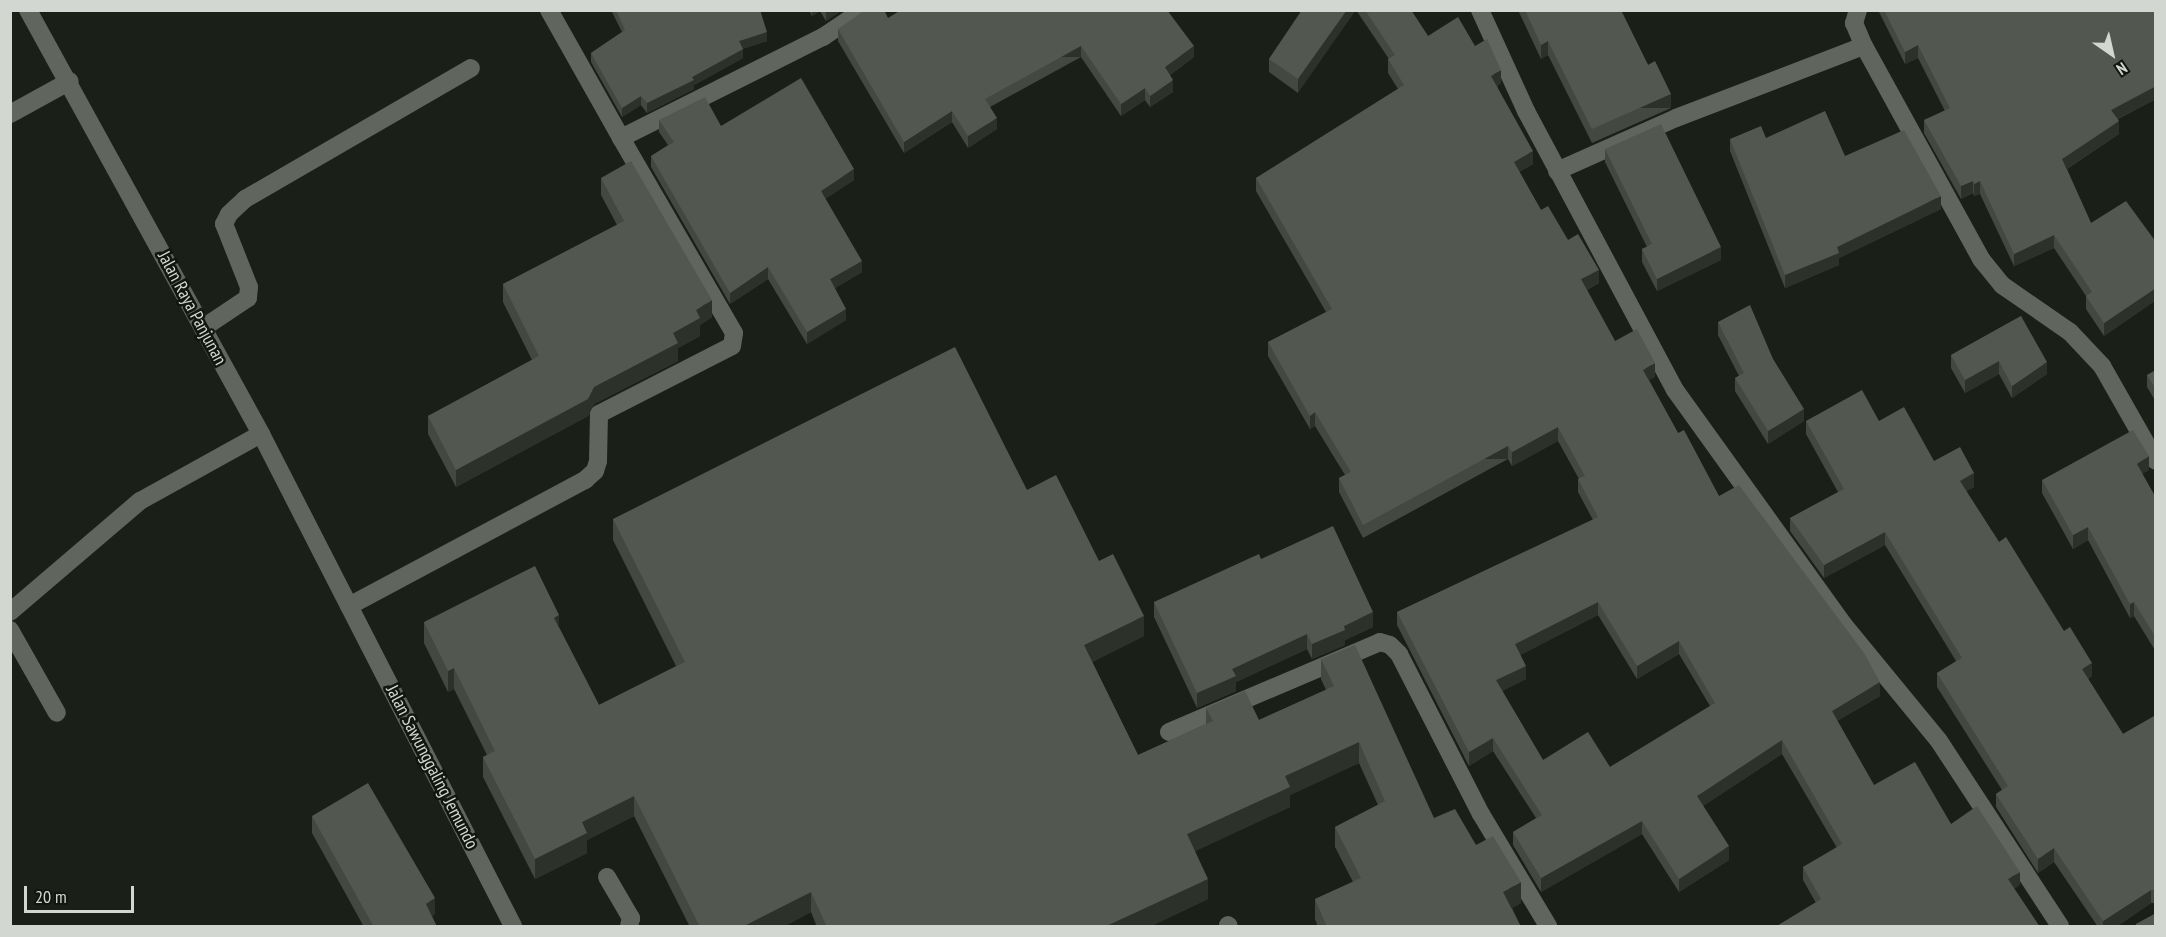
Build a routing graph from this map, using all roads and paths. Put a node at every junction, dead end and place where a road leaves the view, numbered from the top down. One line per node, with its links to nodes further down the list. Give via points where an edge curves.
1 (28, 10): 8 (street, Jalan Raya Panjunan)
2 (549, 10): 10 (street)
3 (863, 10): 10 (street, via 823,36)
4 (1480, 10): 11 (street, via 1501,62)
5 (1858, 10): 6 (street, via 1854,23)
6 (1864, 46): 11 (street, via 1676,118); 14 (street, via 1981,259 2002,285 2070,332 2102,366)
7 (471, 68): 12 (street, via 245,199 229,214 225,224 249,287 248,298)
8 (70, 81): 9 (street); 12 (street, Jalan Raya Panjunan)
9 (10, 114)
10 (621, 138): 15 (street, via 734,333 732,346 599,414 598,461 595,471 585,480)
11 (1557, 171): 24 (street, via 1675,390 1843,624 1939,741)
12 (203, 327): 13 (street, Jalan Raya Panjunan)
13 (261, 434): 15 (street, Jalan Raya Panjunan); 16 (street, via 141,501)
14 (2156, 461)
15 (350, 607): 21 (street, Jalan Sawunggaling Jemundo)
16 (10, 612)
17 (10, 630): 18 (street)
18 (57, 713)
19 (1169, 732): 23 (street, via 1380,642 1390,645 1399,654 1481,814)
20 (608, 877): 22 (street, via 631,918)
21 (513, 927)
22 (629, 927)
23 (1548, 927)
24 (2060, 927)

